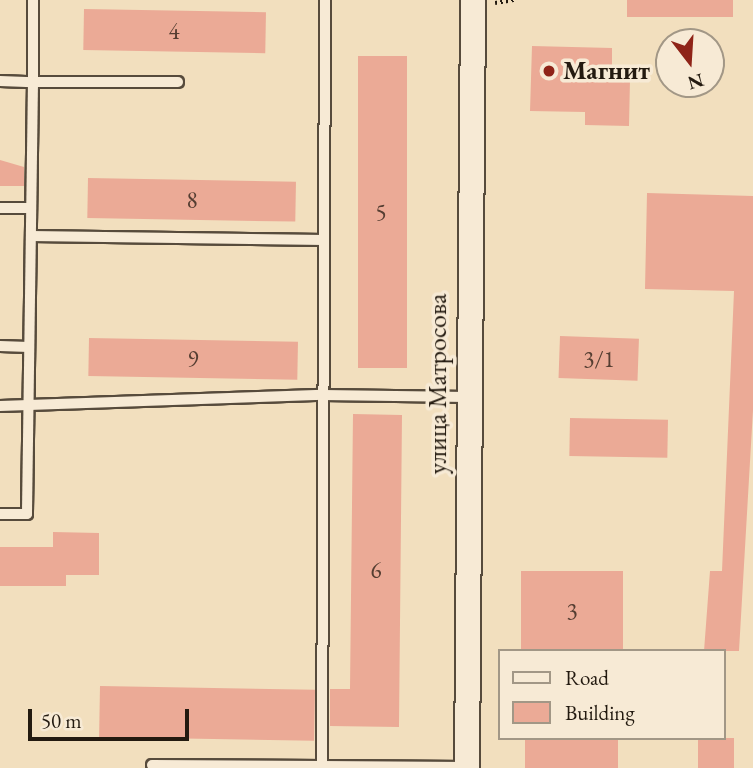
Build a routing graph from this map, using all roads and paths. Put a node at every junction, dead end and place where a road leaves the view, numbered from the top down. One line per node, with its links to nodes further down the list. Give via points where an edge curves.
1 (33, 0): 5 (lane)
2 (325, 0): 10 (lane)
3 (473, 0): 14 (street, улица Матросова)
4 (0, 81): 5 (lane)
5 (33, 82): 6 (lane); 8 (lane)
6 (178, 82)
7 (0, 208): 8 (lane)
8 (31, 208): 9 (lane)
9 (31, 236): 10 (lane); 12 (lane)
10 (324, 240): 13 (lane)
11 (0, 346): 12 (lane)
12 (29, 346): 15 (lane)
13 (323, 395): 14 (lane); 15 (lane); 19 (lane)
14 (467, 397): 20 (street, улица Матросова)
15 (28, 405): 16 (lane); 17 (lane, via 27,514)
16 (0, 406)
17 (0, 514)
18 (152, 765): 19 (lane)
19 (322, 766): 20 (lane)
20 (467, 768)

